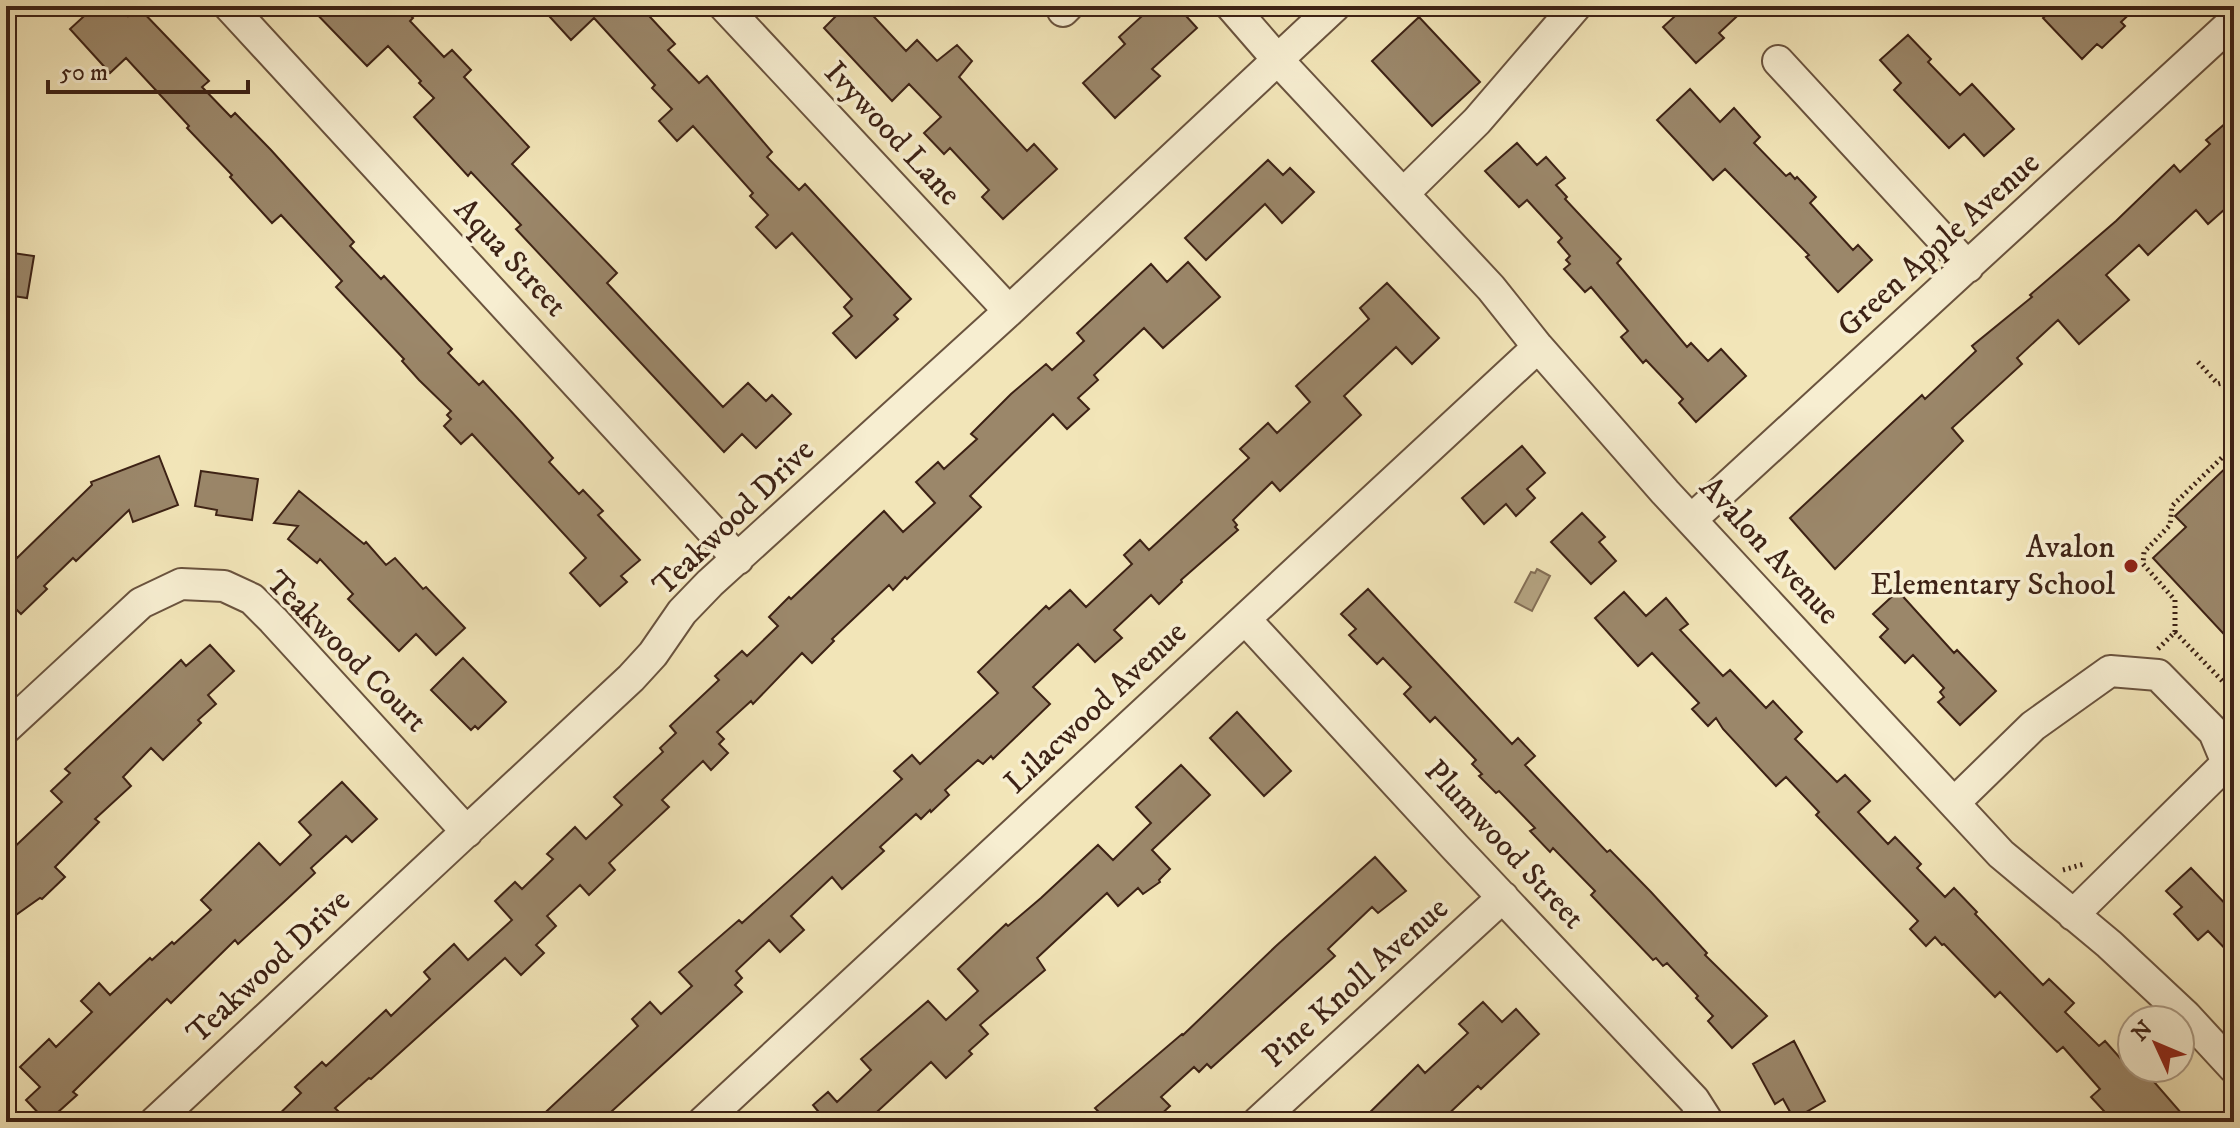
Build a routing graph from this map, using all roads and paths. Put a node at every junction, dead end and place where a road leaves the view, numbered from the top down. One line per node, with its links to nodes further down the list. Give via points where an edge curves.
1 (229, 6): 18 (street, Aqua Street)
2 (724, 6): 12 (street, Ivywood Lane)
3 (1231, 6): 8 (street, Avalon Avenue)
4 (1335, 6): 8 (street, Teakwood Drive)
5 (1576, 6): 10 (street, via 1477,121)
6 (2224, 6): 7 (street)
7 (2234, 18): 11 (street, Green Apple Avenue)
8 (1277, 59): 10 (street, Avalon Avenue); 12 (street, Teakwood Drive)
9 (1778, 61): 11 (street)
10 (1404, 193): 13 (street, Avalon Avenue)
11 (1968, 267): 17 (street, Green Apple Avenue)
12 (1009, 311): 18 (street, Teakwood Drive)
13 (1538, 347): 17 (street, Avalon Avenue); 19 (street, Lilacwood Avenue)
14 (2198, 362): 15 (path, via 2218,384 2226,382)
15 (2234, 390)
16 (2234, 446): 20 (path, via 2172,506 2170,525 2144,552 2143,564 2175,600)
17 (1691, 520): 25 (street, Avalon Avenue)
18 (738, 559): 26 (street, Teakwood Drive, via 682,612 631,678)
19 (1245, 619): 27 (street, Plumwood Street); 31 (street, Lilacwood Avenue)
20 (2175, 632): 21 (path); 22 (path)
21 (2154, 653)
22 (2234, 693)
23 (6, 728): 26 (street, Teakwood Court, via 141,603 181,584 224,586 252,599 273,620)
24 (2232, 765): 25 (street, via 2214,732 2158,675 2110,671 2033,726); 28 (street)
25 (1954, 803): 28 (street, Avalon Avenue, via 2001,854)
26 (467, 832): 30 (street, Teakwood Drive)
27 (1503, 897): 32 (street, Pine Knoll Avenue); 33 (street, Plumwood Street, via 1694,1100)
28 (2073, 915): 29 (street, Avalon Avenue, via 2186,1016)
29 (2234, 1068)
30 (155, 1122)
31 (703, 1122)
32 (1258, 1122)
33 (1708, 1122)

